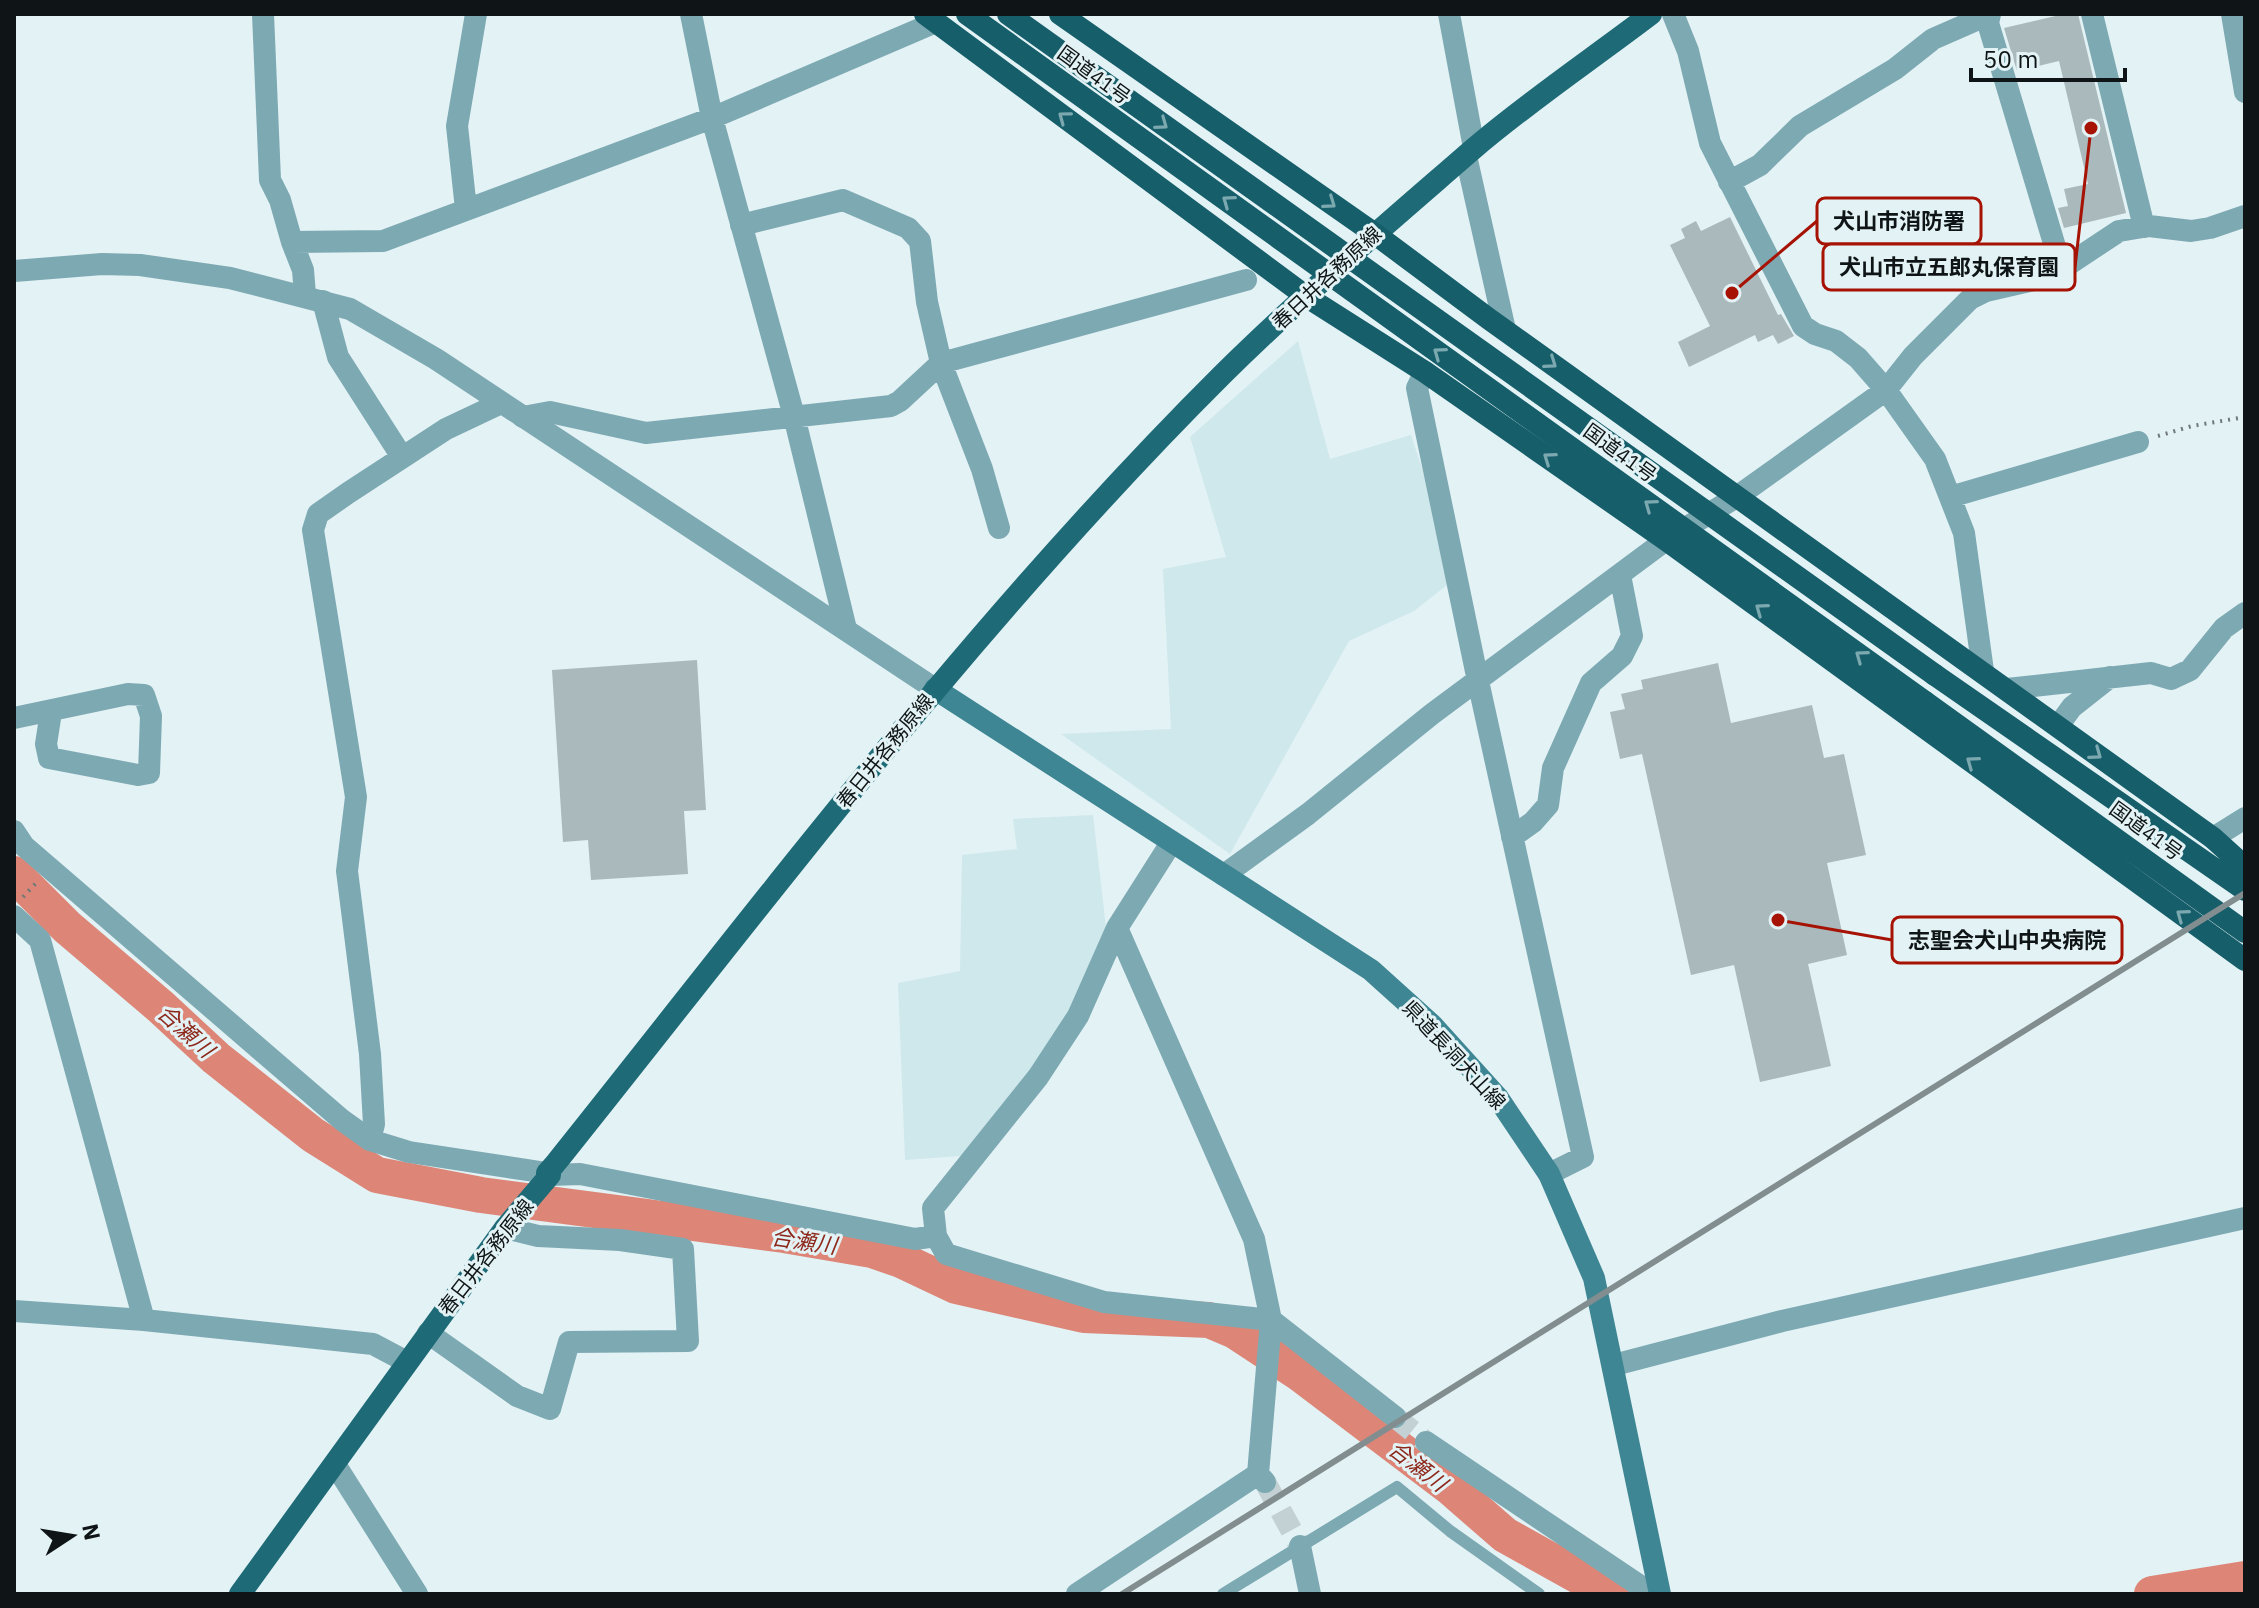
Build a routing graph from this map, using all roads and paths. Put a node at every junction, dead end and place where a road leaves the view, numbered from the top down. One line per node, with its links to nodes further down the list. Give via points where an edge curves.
1 (263, 14): 23 (street, via 270,180)
2 (476, 14): 18 (street, via 457,126)
3 (691, 14): 15 (street)
4 (967, 14): 65 (highway, 国道41号, one-way to 4, bridge)
5 (1008, 14): 62 (highway, 国道41号, one-way to 62, bridge)
6 (1060, 14): 22 (highway, one-way to 22)
7 (1449, 14): 16 (street)
8 (1651, 14): 16 (main road, 春日井各務原線)
9 (1673, 14): 17 (street, via 1688,51 1710,143)
10 (1990, 14): 17 (street, via 1933,39 1895,69 1800,126 1760,165); 24 (street, via 1988,23)
11 (2092, 14): 21 (street)
12 (2232, 14): 14 (street)
13 (930, 18): 15 (street); 27 (highway, one-way to 13)
14 (2245, 92)
15 (712, 118): 18 (street); 20 (street)
16 (1470, 152): 22 (main road, 春日井各務原線); 29 (street)
17 (1729, 182): 32 (street, via 1803,326 1849,349)
18 (466, 209): 23 (street, via 383,241)
19 (2245, 216): 21 (street, via 2191,231)
20 (741, 225): 30 (street, via 843,200 908,228 920,241); 34 (street)
21 (2144, 227): 24 (street, via 2119,231)
22 (1375, 234): 27 (main road, 春日井各務原線); 29 (highway)
23 (292, 242): 28 (street)
24 (2062, 270): 32 (street, via 1970,299)
25 (14, 271): 28 (street, via 102,264 162,267)
26 (1246, 280): 30 (street)
27 (1307, 297): 31 (highway); 49 (main road, 春日井各務原線, via 1223,374 1108,495)
28 (314, 298): 33 (street, via 350,309); 38 (street, via 338,357)
29 (1505, 330): 39 (highway, one-way to 39)
30 (941, 363): 34 (street, via 891,406); 41 (street)
31 (1425, 372): 42 (highway, one-way to 31); 48 (street, via 1417,388)
32 (1886, 390): 39 (street); 40 (street, via 1935,459)
33 (501, 403): 35 (street); 38 (street)
34 (794, 416): 35 (street, via 646,433 550,412); 45 (street)
35 (523, 417): 45 (street)
36 (2245, 417): 37 (path)
37 (2138, 442): 40 (street)
38 (402, 457): 67 (street, via 318,514 313,530 356,797 347,871 370,1054)
39 (1738, 496): 42 (street); 46 (highway)
40 (1950, 497): 46 (street, via 1964,533)
41 (999, 528)
42 (1666, 540): 43 (street); 66 (highway, one-way to 42)
43 (1620, 575): 48 (street); 56 (street, via 1632,636 1622,656 1591,683 1553,768 1548,805)
44 (2245, 613): 47 (street, via 2224,628 2190,670 2171,679 2151,673)
45 (846, 629): 49 (street)
46 (1983, 671): 50 (highway)
47 (2111, 677): 50 (street); 53 (street, via 2072,707)
48 (1478, 681): 56 (street); 60 (street)
49 (935, 689): 58 (main road, 県道長洞犬山線); 68 (main road, 春日井各務原線)
50 (2007, 689): 53 (highway)
51 (51, 712): 51 (street, via 144,695 151,716 149,773 49,758); 52 (street)
52 (14, 718)
53 (2058, 726): 57 (highway, one-way to 57)
54 (2245, 818): 57 (street)
55 (14, 831): 67 (street, via 24,846)
56 (1512, 837): 69 (street, via 1583,1157)
57 (2213, 838): 59 (highway)
58 (1171, 843): 60 (main road, 県道長洞犬山線); 64 (street)
59 (2245, 867)
60 (1224, 875): 69 (main road, 県道長洞犬山線, via 1371,970 1432,1025 1498,1098)
61 (40, 879): 63 (path)
62 (2245, 890)
63 (16, 919): 74 (street, via 40,940)
64 (1117, 928): 72 (street, via 1078,1016 1038,1077 933,1208); 75 (street, via 1254,1239)
65 (2245, 932)
66 (2245, 960)
67 (370, 1140): 68 (street, via 409,1152)
68 (549, 1174): 71 (main road, 春日井各務原線); 72 (street, via 580,1174 915,1239)
69 (1549, 1174): 78 (main road, 県道長洞犬山線, via 1594,1278)
70 (2245, 1218): 78 (street, via 1782,1321)
71 (505, 1228): 76 (main road, 春日井各務原線); 76 (street, via 538,1236 683,1249 688,1341 569,1342 550,1409 517,1396)
72 (936, 1236): 75 (street, via 946,1254 1104,1302)
73 (14, 1311): 74 (street)
74 (144, 1320): 77 (street, via 373,1344)
75 (1271, 1320): 79 (street); 85 (street, via 1262,1478)
76 (428, 1333): 77 (main road, 春日井各務原線)
77 (407, 1362): 81 (main road, 春日井各務原線)
78 (1614, 1365): 90 (main road, 県道長洞犬山線)
79 (1395, 1417)
80 (1426, 1442): 89 (street)
81 (336, 1466): 83 (main road, 春日井各務原線); 84 (street)
82 (1300, 1546): 86 (lane); 87 (street); 88 (lane, via 1397,1487)
83 (240, 1594)
84 (417, 1594)
85 (1077, 1594)
86 (1223, 1594)
87 (1310, 1594)
88 (1539, 1594)
89 (1652, 1594)
90 (1660, 1594)

